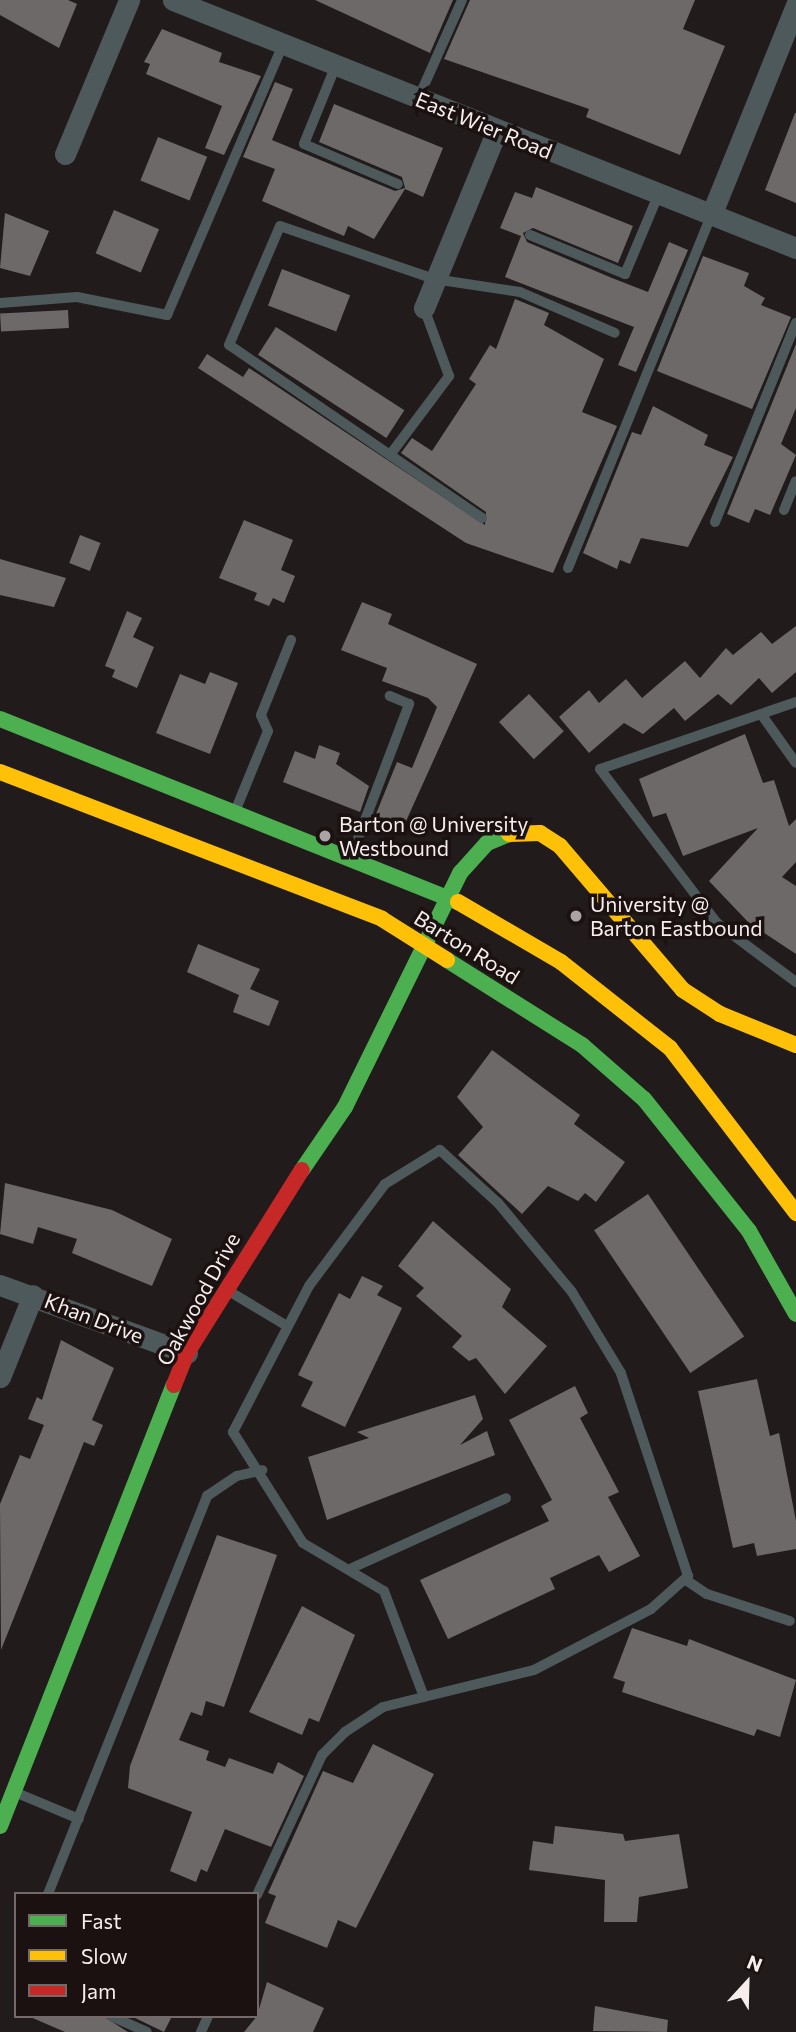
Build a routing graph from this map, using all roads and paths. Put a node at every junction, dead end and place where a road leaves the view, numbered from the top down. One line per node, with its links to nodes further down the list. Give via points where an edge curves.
1 (129, 0): 10 (street)
2 (462, 0): 8 (lane)
3 (789, 0): 5 (lane)
4 (179, 1): 6 (street, East Wier Road)
5 (796, 4): 13 (street)
6 (282, 44): 7 (street, East Wier Road); 17 (lane, via 167,315 77,298)
7 (335, 65): 8 (street, East Wier Road); 11 (lane, via 304,144)
8 (418, 99): 9 (street, East Wier Road)
9 (496, 130): 12 (street, East Wier Road); 16 (street)
10 (65, 153)
11 (398, 184)
12 (659, 193): 13 (street, East Wier Road); 14 (lane, via 625,274)
13 (712, 213): 15 (street, East Wier Road); 26 (lane)
14 (530, 235)
15 (796, 248)
16 (434, 279): 18 (street); 20 (lane, via 520,292); 21 (lane, via 280,226 229,345)
17 (0, 303)
18 (424, 308): 21 (lane, via 449,376)
19 (796, 323): 25 (lane)
20 (615, 334)
21 (390, 455): 24 (lane)
22 (796, 481): 23 (lane)
23 (784, 510)
24 (482, 518)
25 (715, 522)
26 (568, 568)
27 (291, 640): 34 (lane, via 261,715 268,731)
28 (390, 696): 35 (lane, via 409,704)
29 (796, 702): 30 (lane)
30 (761, 714): 32 (lane); 38 (lane, via 600,769 717,923)
31 (0, 719): 34 (main road, Barton Road)
32 (796, 763)
33 (4, 777): 37 (main road, Barton Road, via 346,904)
34 (235, 811): 35 (main road, Barton Road)
35 (351, 857): 36 (main road, Barton Road)
36 (448, 894): 37 (main road, Oakwood Drive); 39 (main road, Oakwood Drive, via 486,843 512,833 540,833 560,846 683,990 720,1014); 40 (main road, Barton Road, via 561,962 670,1048)
37 (422, 942): 42 (main road, Oakwood Drive, via 345,1107); 44 (main road, Barton Road, via 582,1045 644,1099 750,1231)
38 (796, 982)
39 (796, 1045)
40 (796, 1213)
41 (0, 1285): 43 (street, Khan Drive)
42 (225, 1289): 45 (lane); 46 (main road, Oakwood Drive)
43 (33, 1295): 46 (street, Khan Drive); 47 (street)
44 (796, 1314)
45 (287, 1326): 48 (lane, via 233,1432); 51 (lane, via 385,1184 440,1150 498,1203 572,1292 621,1373 662,1484)
46 (187, 1353): 54 (main road, Oakwood Drive)
47 (0, 1377)
48 (262, 1470): 50 (lane, via 303,1543); 55 (lane, via 237,1476 207,1496)
49 (506, 1498): 50 (lane)
50 (352, 1569): 53 (lane, via 384,1591)
51 (686, 1580): 52 (lane, via 707,1594); 53 (lane, via 651,1609 534,1670)
52 (790, 1622)
53 (424, 1697): 58 (lane, via 383,1707 322,1755)
54 (13, 1792): 55 (lane); 56 (main road, Oakwood Drive)
55 (79, 1819): 57 (lane)
56 (0, 1826)
57 (49, 1892)
58 (258, 1892)
59 (116, 2018): 60 (lane)
60 (147, 2032)

